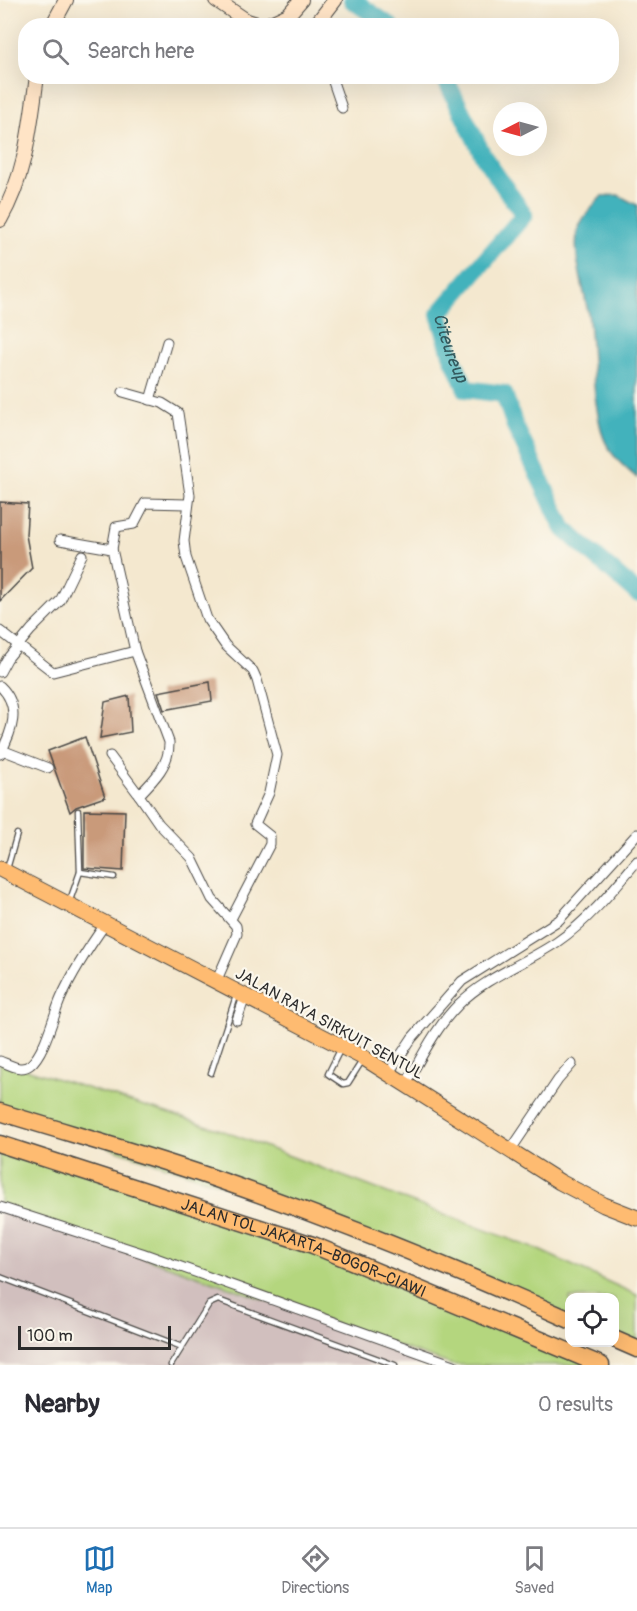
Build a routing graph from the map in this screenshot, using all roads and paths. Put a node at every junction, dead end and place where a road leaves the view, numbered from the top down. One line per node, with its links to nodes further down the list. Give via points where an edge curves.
1 (66, 0): 5 (street)
2 (216, 0): 6 (street)
3 (301, 0): 7 (street)
4 (335, 0): 8 (street)
5 (56, 18)
6 (243, 18)
7 (281, 18)
8 (322, 18)
9 (36, 84): 12 (street, via 26,155 14,194)
10 (334, 84): 11 (street)
11 (342, 108)
12 (0, 220)
13 (167, 342): 15 (street)
14 (123, 392): 15 (street)
15 (150, 400): 16 (street, via 178,413 189,486)
16 (187, 504): 18 (street, via 145,503 134,524 116,527); 37 (street, via 184,550 207,619 225,645 253,671 277,755 269,793 255,824 270,836 270,844)
17 (60, 540): 18 (street)
18 (112, 549): 22 (street)
19 (82, 555): 21 (street, via 60,601)
20 (0, 632): 21 (street)
21 (18, 645): 22 (street, via 52,672); 23 (street)
22 (135, 651): 28 (street, via 170,754)
23 (1, 667)
24 (0, 686): 25 (street, via 12,708 14,725)
25 (1, 752): 27 (street)
26 (110, 756): 28 (street)
27 (48, 768)
28 (139, 795): 37 (street, via 159,824 192,858 212,898)
29 (78, 811): 34 (lane)
30 (17, 834): 33 (lane)
31 (637, 834): 41 (street, via 559,920 462,981)
32 (637, 861): 43 (street, via 580,924 474,992)
33 (3, 870): 36 (main road, JALAN RAYA SIRKUIT SENTUL)
34 (80, 872): 35 (lane); 36 (lane)
35 (114, 878)
36 (69, 903): 38 (main road, JALAN RAYA SIRKUIT SENTUL)
37 (231, 919): 39 (street, via 237,934)
38 (106, 923): 39 (main road, JALAN RAYA SIRKUIT SENTUL); 46 (street, via 61,997 34,1061 16,1068)
39 (216, 981): 40 (main road, JALAN RAYA SIRKUIT SENTUL)
40 (241, 995): 42 (street); 44 (main road, JALAN RAYA SIRKUIT SENTUL); 48 (lane)
41 (432, 1014): 43 (street); 49 (street)
42 (237, 1020)
43 (444, 1022): 50 (street)
44 (342, 1047): 45 (main road, JALAN RAYA SIRKUIT SENTUL); 45 (lane, via 328,1074 343,1084 348,1083)
45 (364, 1058): 49 (main road, JALAN RAYA SIRKUIT SENTUL)
46 (0, 1061)
47 (572, 1064): 53 (street)
48 (211, 1073)
49 (388, 1074): 50 (main road, JALAN RAYA SIRKUIT SENTUL)
50 (406, 1084): 53 (main road, JALAN RAYA SIRKUIT SENTUL)
51 (0, 1112): 57 (highway, JALAN TOL JAKARTA–BOGOR–CIAWI, via 300,1209 452,1268)
52 (0, 1144): 64 (highway, JALAN TOL JAKARTA–BOGOR–CIAWI, via 313,1245)
53 (510, 1151): 55 (main road, JALAN RAYA SIRKUIT SENTUL, via 604,1205)
54 (0, 1207): 63 (street, via 153,1257)
55 (637, 1218)
56 (0, 1277): 59 (lane)
57 (565, 1318)
58 (619, 1342): 60 (highway)
59 (182, 1347): 61 (lane); 62 (lane, via 209,1304 218,1300)
60 (637, 1349)
61 (171, 1365)
62 (395, 1365)
63 (454, 1365)
64 (601, 1365)

